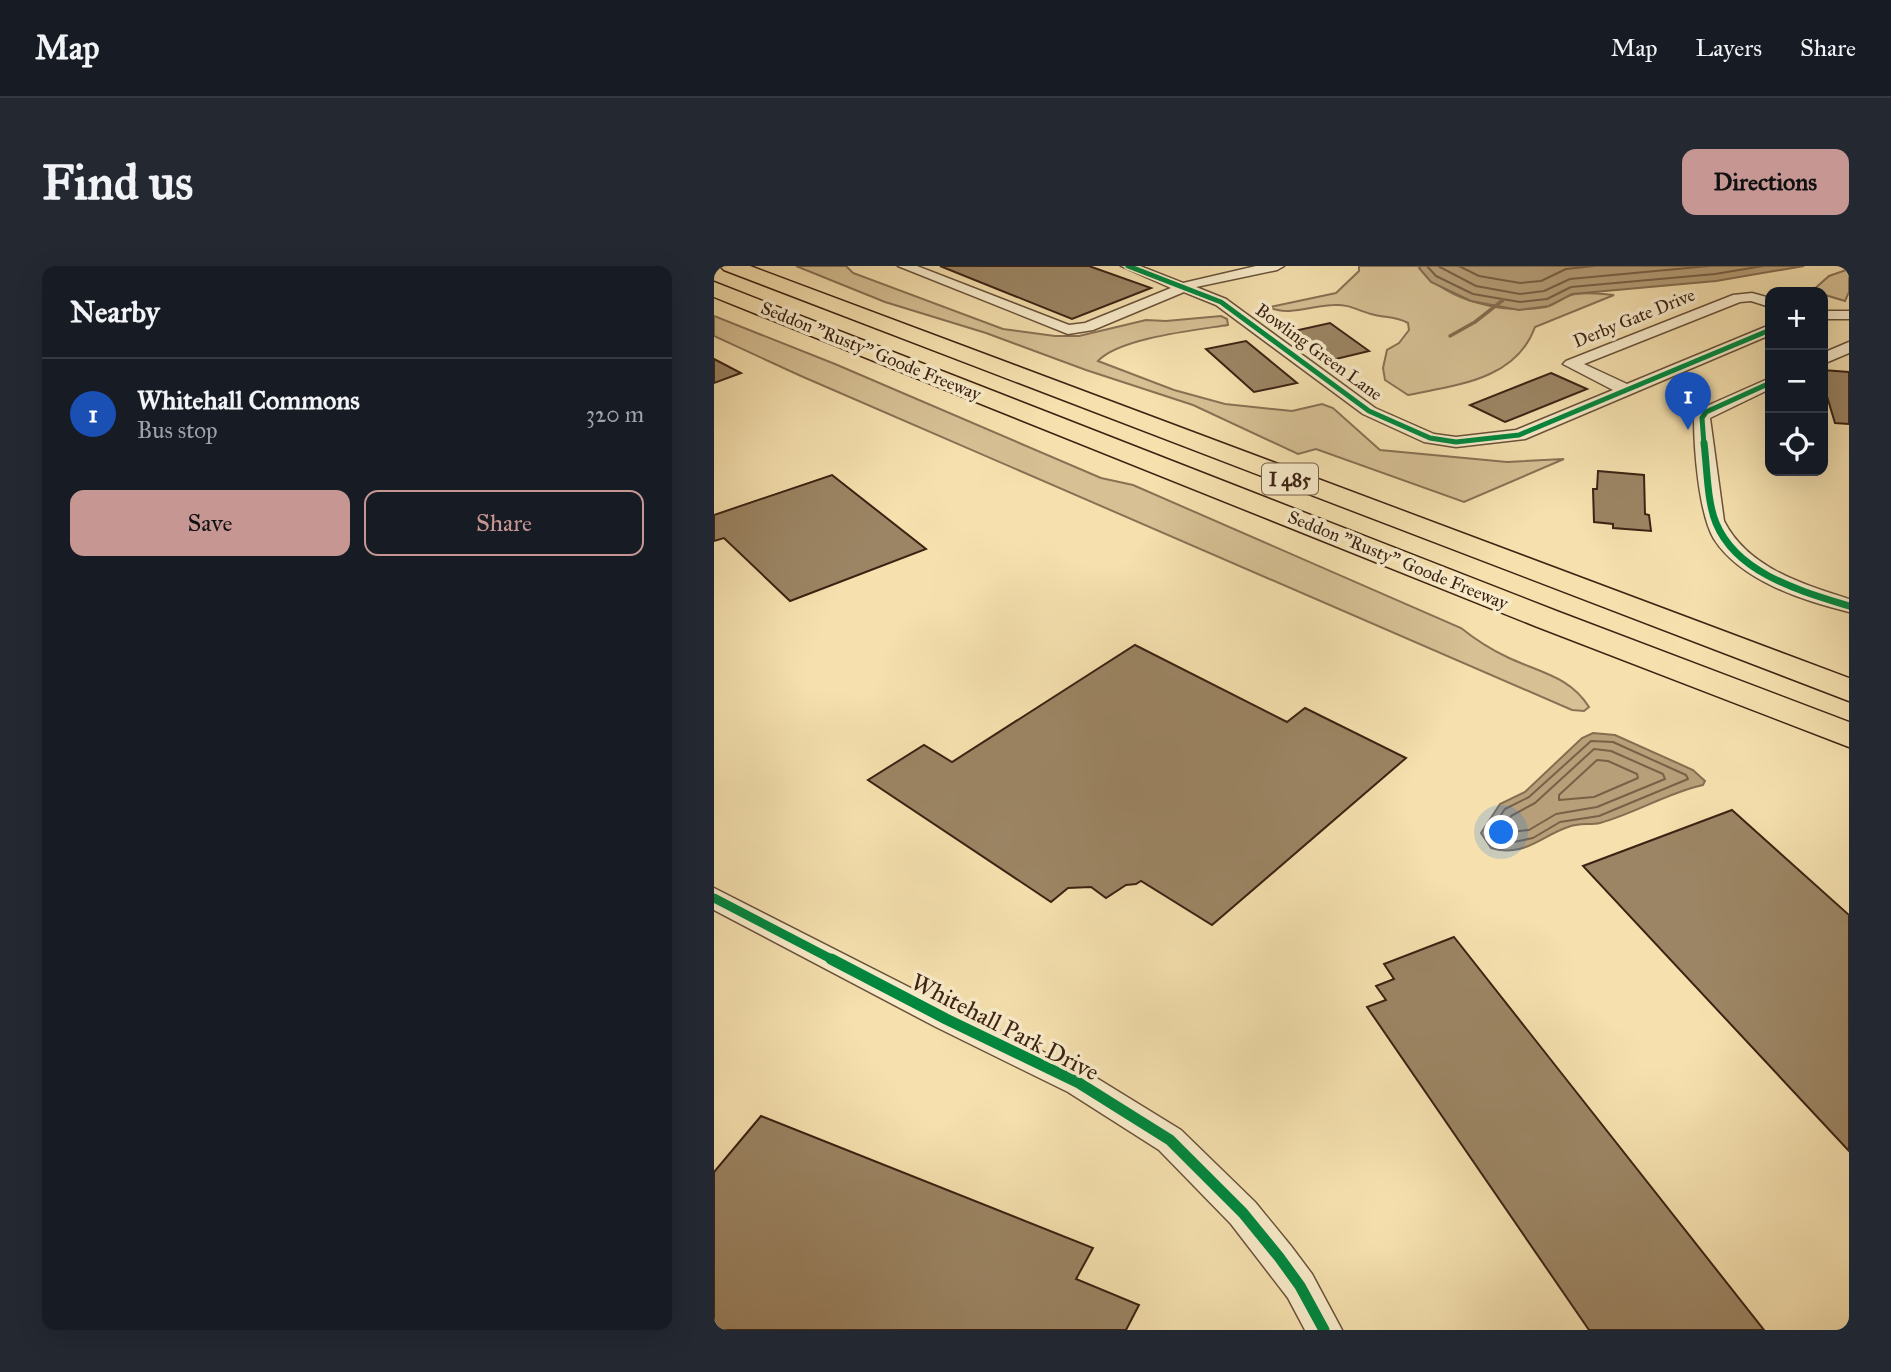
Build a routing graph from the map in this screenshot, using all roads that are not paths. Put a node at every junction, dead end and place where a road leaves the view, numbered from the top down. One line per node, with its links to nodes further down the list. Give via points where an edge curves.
1 (731, 266): 17 (highway, Seddon "Rusty" Goode Freeway / I 485)
2 (905, 266): 5 (street, via 1068,330 1088,327)
3 (1128, 266): 5 (street, Bowling Green Lane)
4 (1277, 266): 5 (street)
5 (1185, 287): 14 (street, Bowling Green Lane, via 1239,312 1369,411 1430,438 1456,442 1519,435)
6 (714, 289): 16 (highway, Seddon "Rusty" Goode Freeway / I 485)
7 (1765, 301): 14 (street, Derby Gate Drive, via 1738,298 1571,364)
8 (1828, 314): 9 (street)
9 (1849, 315)
10 (1765, 332): 14 (street, Bowling Green Lane)
11 (1849, 347): 12 (street)
12 (1828, 357)
13 (1765, 385): 15 (street, via 1702,418 1715,521 1746,561 1801,590)
14 (1626, 390)
15 (1849, 606)
16 (1546, 619): 18 (highway, Seddon "Rusty" Goode Freeway / I 485); 19 (highway)
17 (1849, 690)
18 (1849, 735)
19 (1849, 760)
20 (714, 898): 21 (street, Whitehall Park Drive, via 1079,1083 1170,1140 1243,1213 1279,1257)
21 (1324, 1330)

